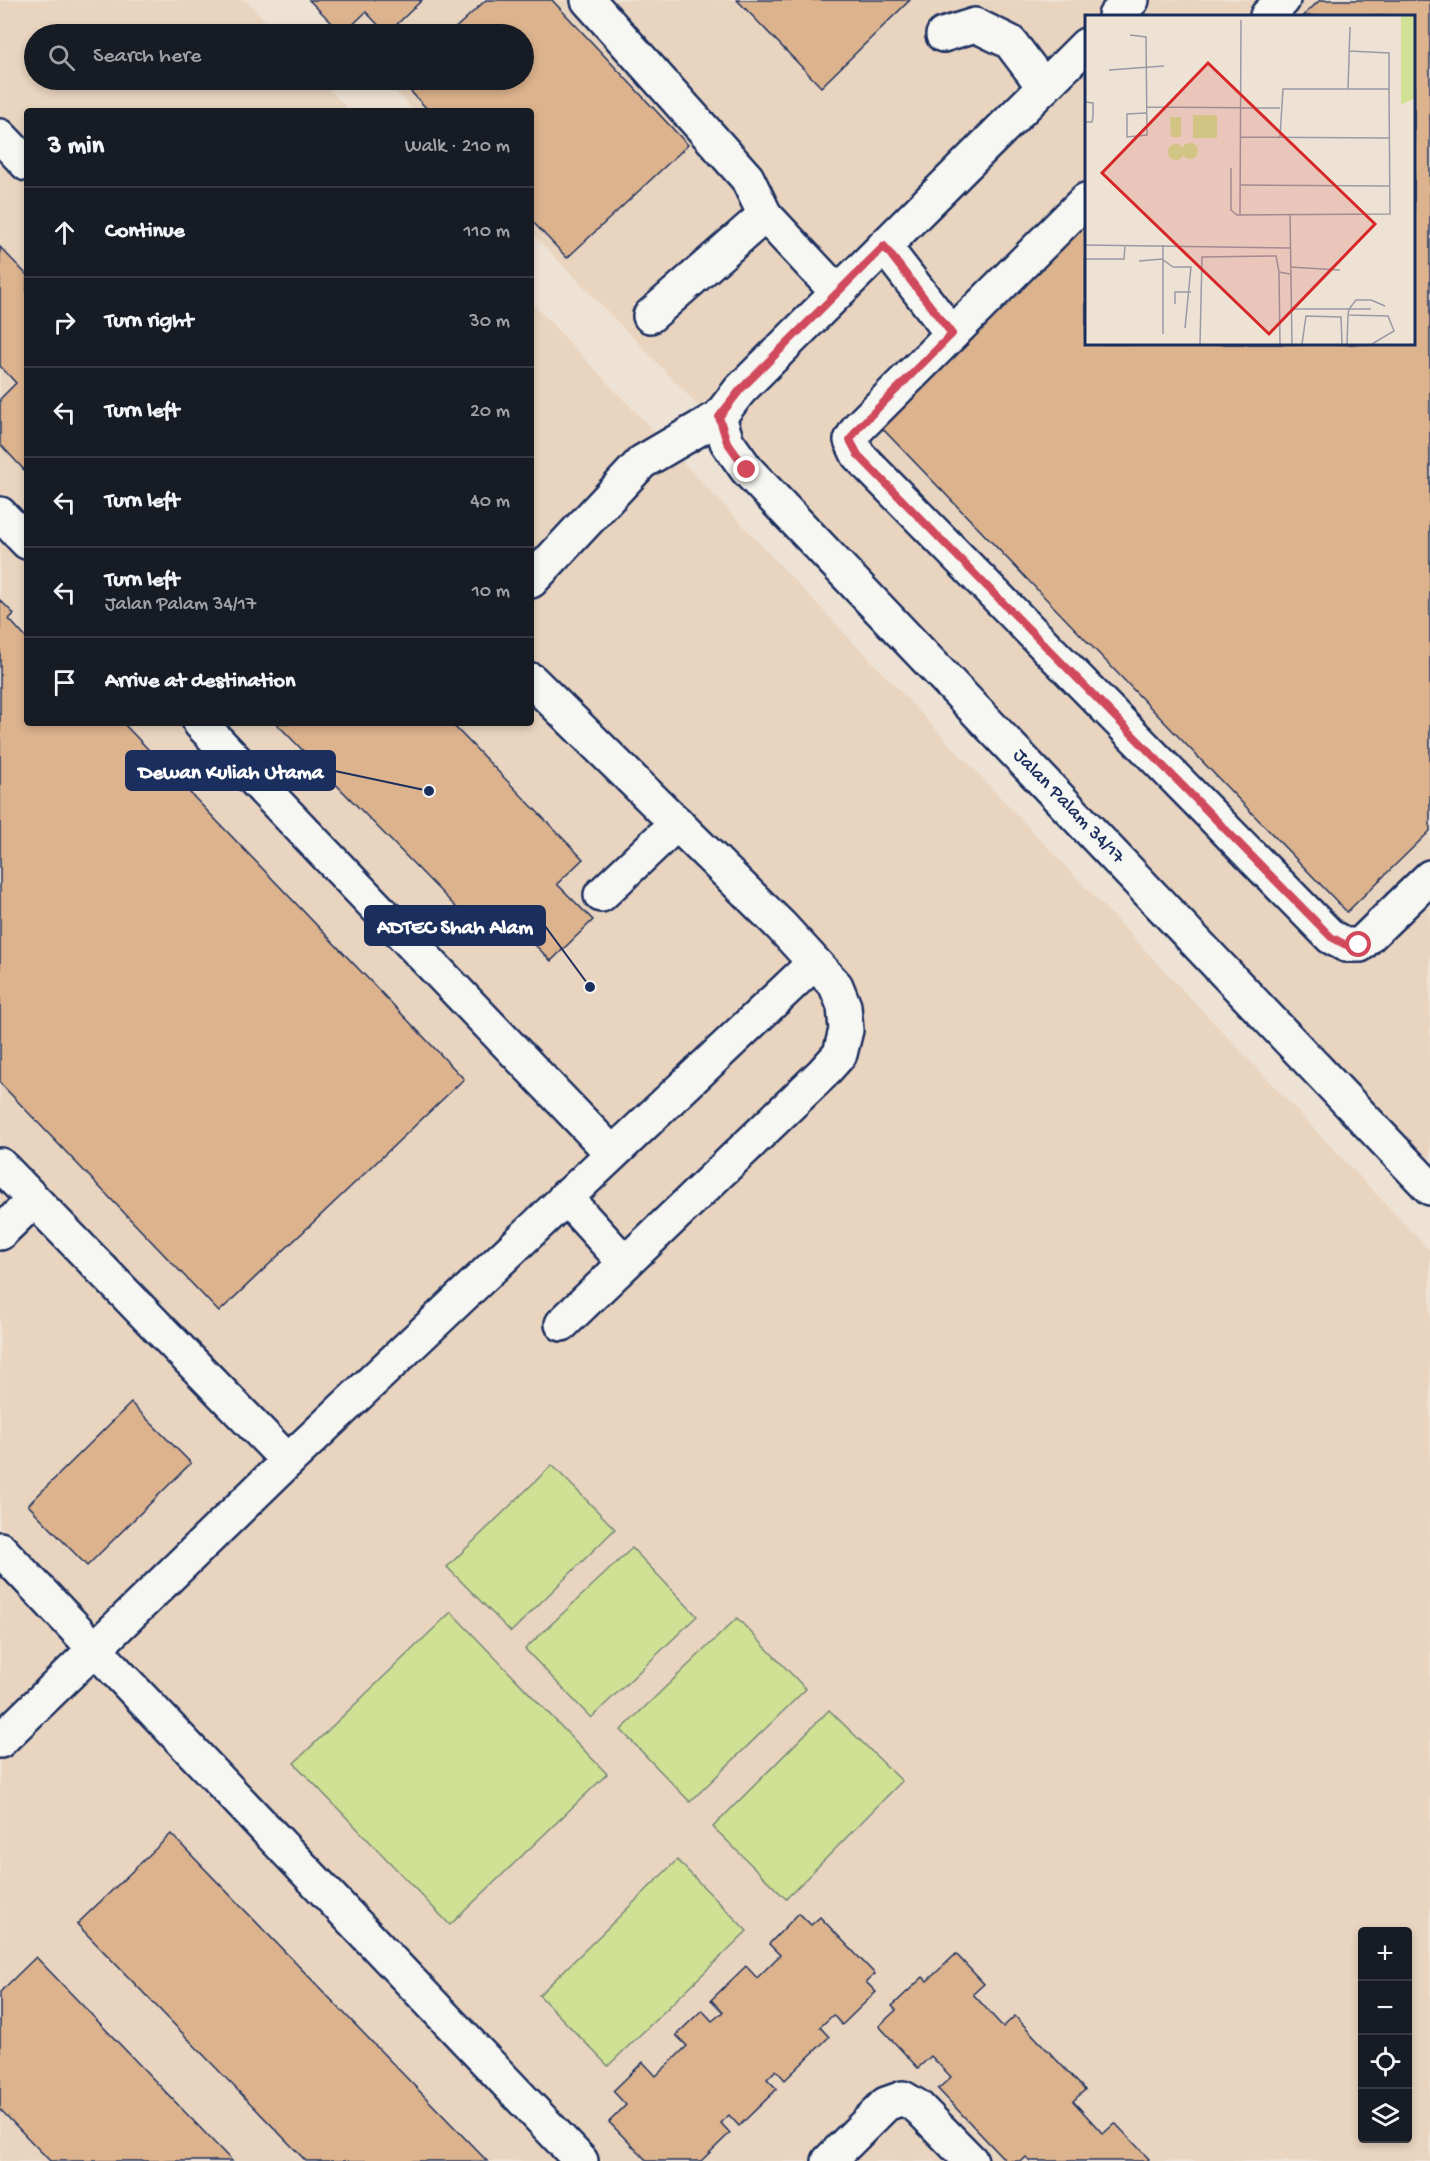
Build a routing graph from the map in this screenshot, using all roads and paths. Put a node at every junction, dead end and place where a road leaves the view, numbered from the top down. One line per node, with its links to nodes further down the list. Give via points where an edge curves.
1 (588, 0): 10 (street, via 747,178)
2 (1283, 0): 3 (street)
3 (1268, 15)
4 (943, 35): 6 (street, via 975,25 1010,42)
5 (1085, 46): 6 (street)
6 (1044, 87): 11 (street)
7 (0, 136): 8 (street)
8 (24, 161)
9 (1085, 201): 14 (street)
10 (765, 215): 12 (street); 13 (street)
11 (884, 246): 12 (street); 14 (street)
12 (837, 292): 15 (street, via 740,390)
13 (650, 316)
14 (952, 334): 22 (street, via 858,428 850,440 858,455 1331,937 1346,945 1359,945)
15 (719, 417): 18 (street, via 642,462); 27 (street, Jalan Palam 34/17, via 727,442 747,470)
16 (0, 513): 17 (street)
17 (24, 539)
18 (534, 578)
19 (534, 683): 21 (street)
20 (203, 726): 25 (street)
21 (677, 823): 23 (street); 24 (street)
22 (1430, 877)
23 (601, 895)
24 (814, 963): 25 (street); 31 (street, via 836,986 844,1006 846,1030 840,1054)
25 (612, 1153): 28 (street)
26 (0, 1165): 29 (street)
27 (1430, 1188)
28 (565, 1197): 31 (street); 33 (street)
29 (34, 1200): 30 (street); 33 (street)
30 (0, 1233)
31 (625, 1263): 32 (street)
32 (562, 1324)
33 (288, 1461): 35 (street)
34 (0, 1549): 35 (street)
35 (96, 1648): 36 (street); 37 (street)
36 (0, 1742)
37 (581, 2161)
38 (829, 2161): 39 (street, via 886,2104 903,2098 918,2107)
39 (971, 2161)

